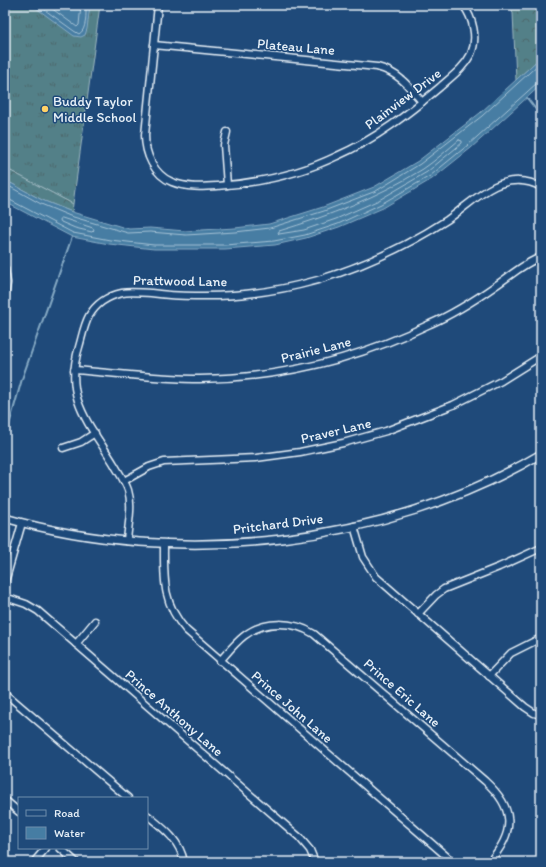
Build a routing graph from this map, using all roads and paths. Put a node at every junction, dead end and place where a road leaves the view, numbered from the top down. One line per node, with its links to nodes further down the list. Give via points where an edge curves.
1 (158, 5): 3 (street, Plainview Drive)
2 (463, 5): 4 (street, Plainview Drive, via 473,28 472,52 457,72)
3 (154, 45): 4 (street, Plateau Lane, via 377,67 397,75); 6 (street, Plainview Drive, via 145,135 149,159 161,175 173,183 195,187)
4 (422, 102): 6 (street, Plainview Drive, via 382,132 336,157 280,176)
5 (226, 132): 6 (street, via 224,145)
6 (227, 185)
7 (541, 187): 12 (street, Prattwood Lane, via 521,181 495,185 456,214 405,245 353,268 303,284 216,296 130,292 112,296 101,303 90,316 76,355)
8 (541, 257): 12 (street, Prairie Lane, via 471,302 431,324 375,347 321,364 273,373 211,378 154,377)
9 (5, 269): 10 (street)
10 (5, 298)
11 (541, 356): 16 (street, Praver Lane, via 459,402 386,432 300,452 256,458 164,462)
12 (74, 370): 13 (street, Prattwood Lane, via 74,388 79,406)
13 (95, 433): 14 (street, via 81,442); 16 (street, Prattwood Lane)
14 (63, 448)
15 (541, 454): 19 (street, Pritchard Drive, via 504,474 452,496 399,515)
16 (124, 481): 20 (street, Prattwood Lane, via 130,498)
17 (5, 518): 18 (street, Pritchard Drive)
18 (22, 523): 20 (street, Pritchard Drive); 23 (street)
19 (354, 526): 21 (street, Pritchard Drive, via 282,539 217,544); 25 (street, via 369,568)
20 (126, 541): 21 (street, Pritchard Drive)
21 (164, 544): 29 (street, Prince John Lane, via 164,582 172,608 186,630)
22 (541, 548): 25 (street, via 444,589)
23 (5, 582)
24 (5, 597): 28 (street, Prince Anthony Lane, via 33,608)
25 (418, 614): 30 (street)
26 (96, 621): 28 (street)
27 (541, 638): 30 (street, via 511,653)
28 (76, 644): 42 (street, Prince Anthony Lane, via 299,837 310,850)
29 (220, 661): 43 (street, Prince John Lane); 44 (street, Prince Eric Lane, via 245,635 264,626 291,625 314,634 498,793 506,808 508,830 502,847)
30 (489, 676): 32 (street, via 525,707)
31 (5, 693): 33 (street)
32 (541, 715)
33 (127, 797)
34 (5, 800): 35 (street)
35 (18, 811)
36 (148, 816): 41 (street, via 176,842)
37 (45, 849): 39 (street)
38 (61, 849): 40 (street)
39 (34, 862)
40 (76, 862)
41 (184, 862)
42 (315, 862)
43 (453, 862)
44 (489, 862)

